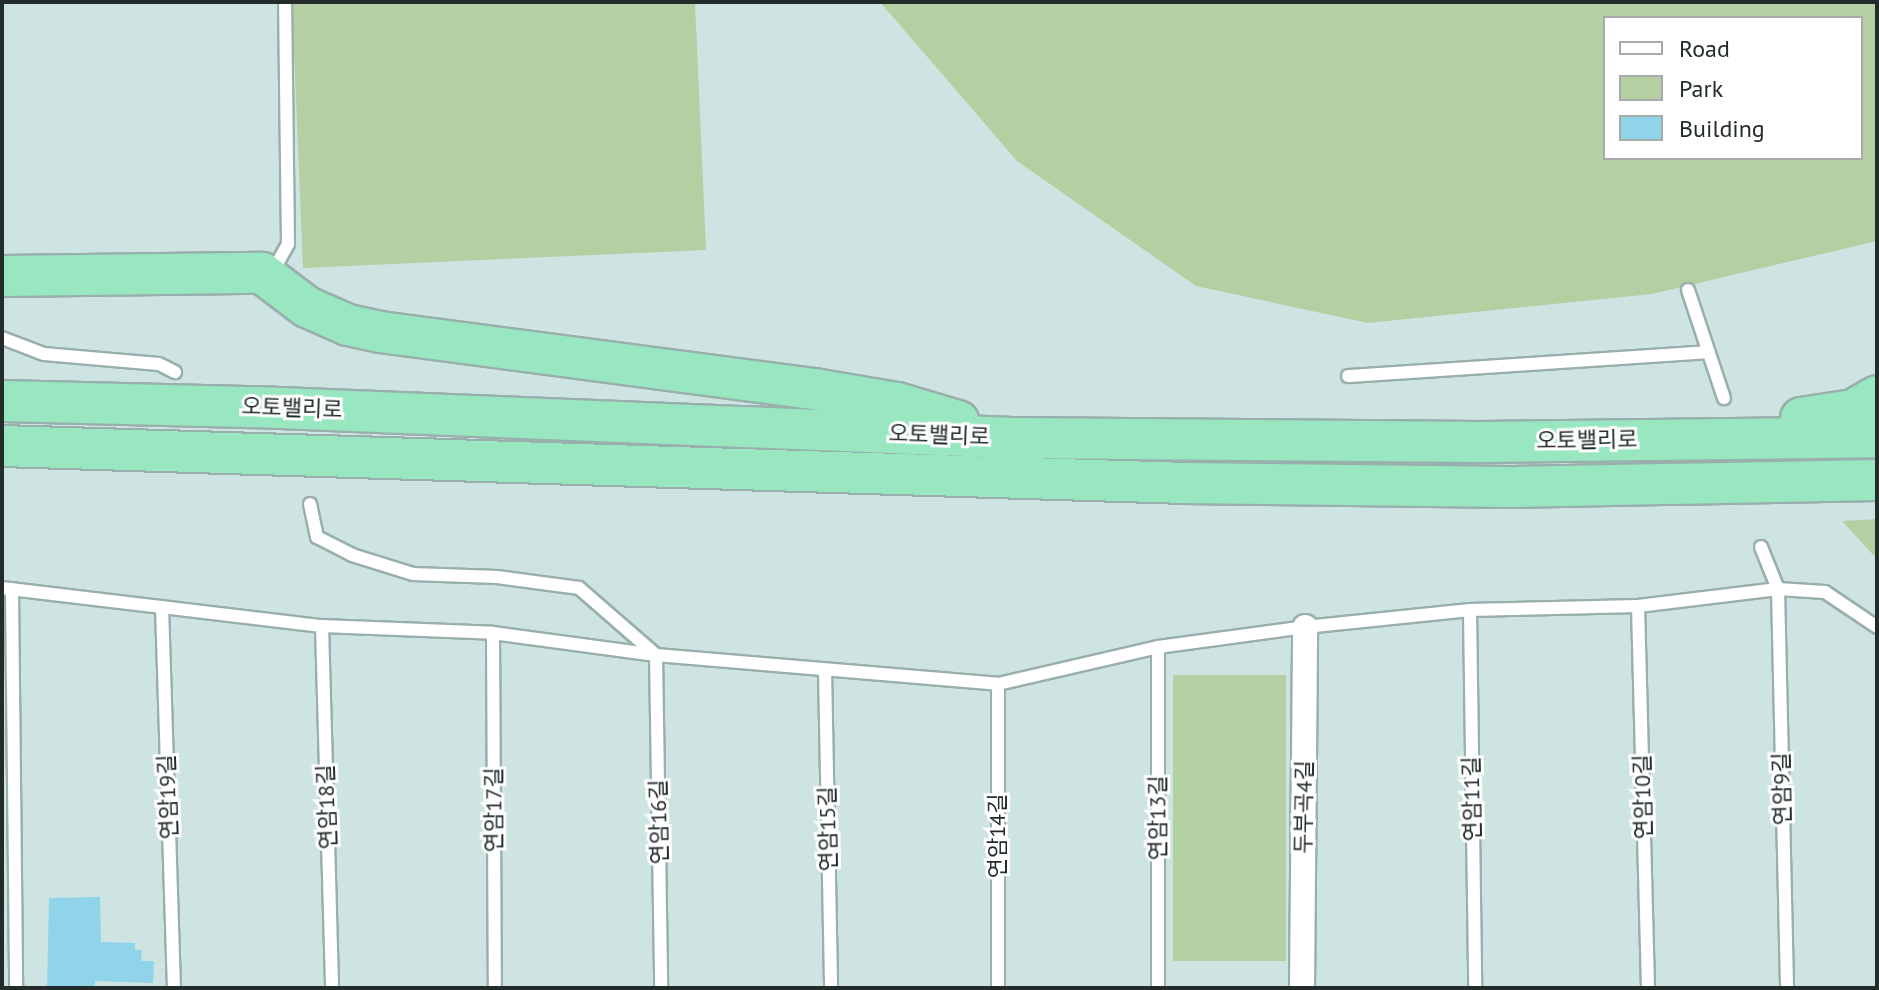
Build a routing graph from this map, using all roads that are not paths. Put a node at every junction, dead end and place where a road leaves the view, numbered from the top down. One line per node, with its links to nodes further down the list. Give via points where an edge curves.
1 (285, 2): 2 (lane, via 288,244 278,262)
2 (262, 273): 3 (highway); 13 (highway, via 307,307 348,325 842,393 897,403)
3 (2, 276)
4 (1688, 290): 6 (lane)
5 (2, 338): 7 (lane, via 44,354 159,364)
6 (1708, 352): 8 (lane); 10 (lane)
7 (175, 372)
8 (1348, 376)
9 (1877, 396): 14 (highway, via 1853,410)
10 (1724, 398)
11 (2, 401): 13 (highway, 오토밸리로)
12 (1877, 437): 14 (highway, 오토밸리로)
13 (1012, 438): 14 (highway, 오토밸리로)
14 (1673, 439)
15 (2, 446): 16 (highway, 오토밸리로, via 1184,483 1512,487)
16 (1877, 480)
17 (310, 504): 29 (lane, via 317,537 367,560 413,574 497,577 579,588)
18 (1761, 547): 20 (lane)
19 (7, 588): 22 (lane); 32 (lane)
20 (1778, 589): 21 (lane); 26 (lane, via 1825,592); 43 (lane, 연암9길)
21 (1638, 606): 23 (lane); 42 (lane, 연암10길)
22 (162, 607): 24 (lane); 33 (lane, 연암19길)
23 (1470, 610): 25 (lane); 41 (lane, 연암11길)
24 (322, 626): 27 (lane); 34 (lane, 연암18길)
25 (1305, 627): 28 (lane); 40 (street, 두부곡4길)
26 (1877, 627)
27 (493, 633): 29 (lane); 35 (lane, 연암17길)
28 (1158, 647): 31 (lane); 39 (lane, 연암13길)
29 (656, 655): 30 (lane); 36 (lane, 연암16길)
30 (825, 670): 31 (lane); 37 (lane, 연암15길)
31 (998, 684): 38 (lane, 연암14길)
32 (16, 988)
33 (174, 988)
34 (332, 988)
35 (495, 988)
36 (661, 988)
37 (831, 988)
38 (998, 988)
39 (1158, 988)
40 (1302, 988)
41 (1475, 988)
42 (1648, 988)
43 (1787, 988)

